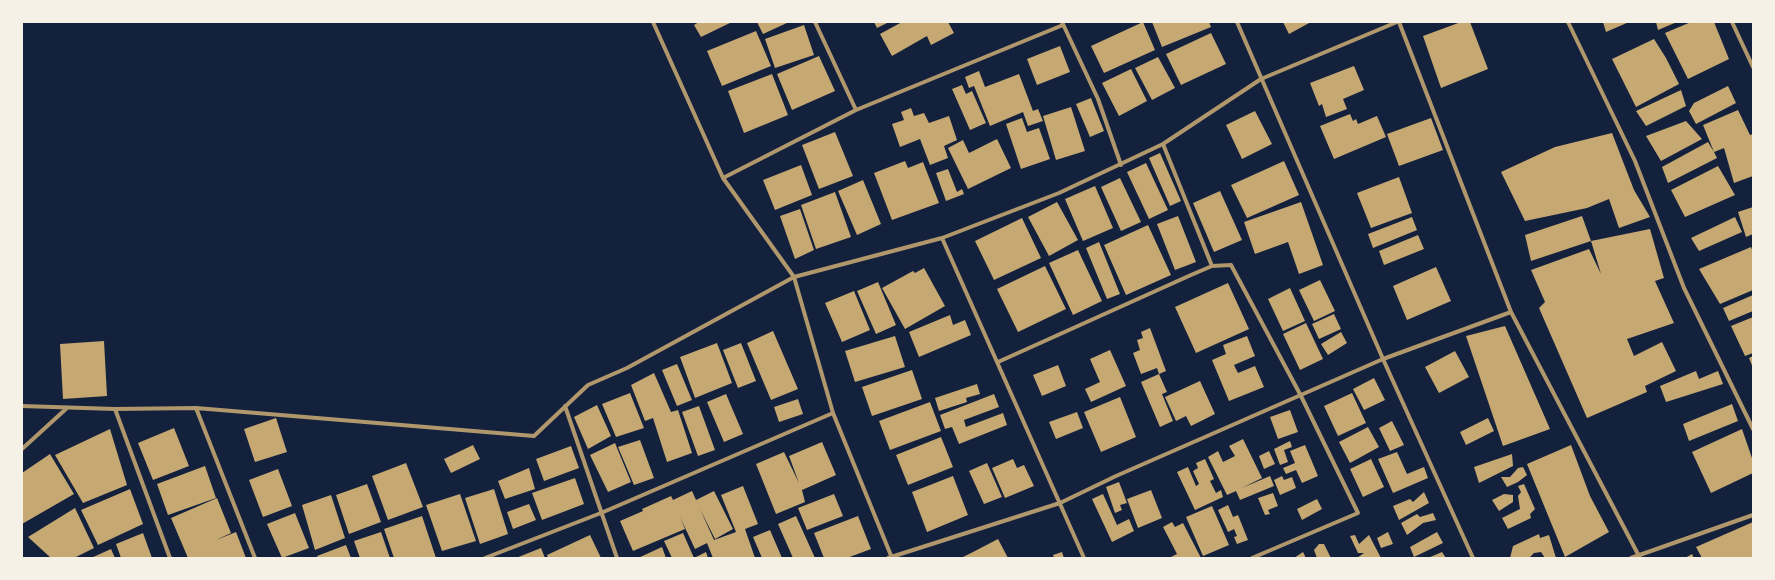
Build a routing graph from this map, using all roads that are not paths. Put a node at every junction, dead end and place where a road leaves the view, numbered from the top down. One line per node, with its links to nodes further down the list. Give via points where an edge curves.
1 (653, 22): 13 (street)
2 (815, 22): 10 (street)
3 (1237, 22): 9 (street)
4 (1398, 22): 9 (street); 17 (street)
5 (1568, 22): 27 (street, via 1635,160 1684,288)
6 (1732, 22): 8 (street)
7 (1062, 23): 10 (street); 12 (street, via 1098,99)
8 (1753, 67)
9 (1261, 79): 11 (street); 18 (street)
10 (856, 110): 13 (street)
11 (1163, 144): 12 (street); 15 (street)
12 (1121, 165): 14 (street, via 1059,193)
13 (723, 178): 16 (street)
14 (942, 238): 16 (street); 19 (street)
15 (1212, 266): 19 (street); 20 (street, via 1231,265)
16 (794, 277): 22 (street, via 626,368 588,385); 26 (street)
17 (1511, 312): 18 (street); 32 (street)
18 (1383, 359): 20 (street); 40 (street)
19 (998, 362): 29 (street)
20 (1301, 396): 29 (street); 39 (street, via 1358,513)
21 (22, 406): 23 (street)
22 (566, 406): 24 (street, via 534,436); 30 (street)
23 (67, 408): 25 (street); 28 (street)
24 (196, 408): 25 (street); 35 (street)
25 (115, 409): 34 (street)
26 (832, 413): 30 (street); 33 (street)
27 (1753, 429)
28 (22, 449)
29 (1060, 503): 33 (street); 38 (street)
30 (601, 513): 36 (street); 37 (street)
31 (1753, 515): 32 (street)
32 (1639, 556): 41 (street)
33 (890, 557)
34 (170, 558)
35 (255, 558)
36 (485, 558)
37 (617, 558)
38 (1084, 558)
39 (1252, 558)
40 (1473, 558)
41 (1631, 558)

